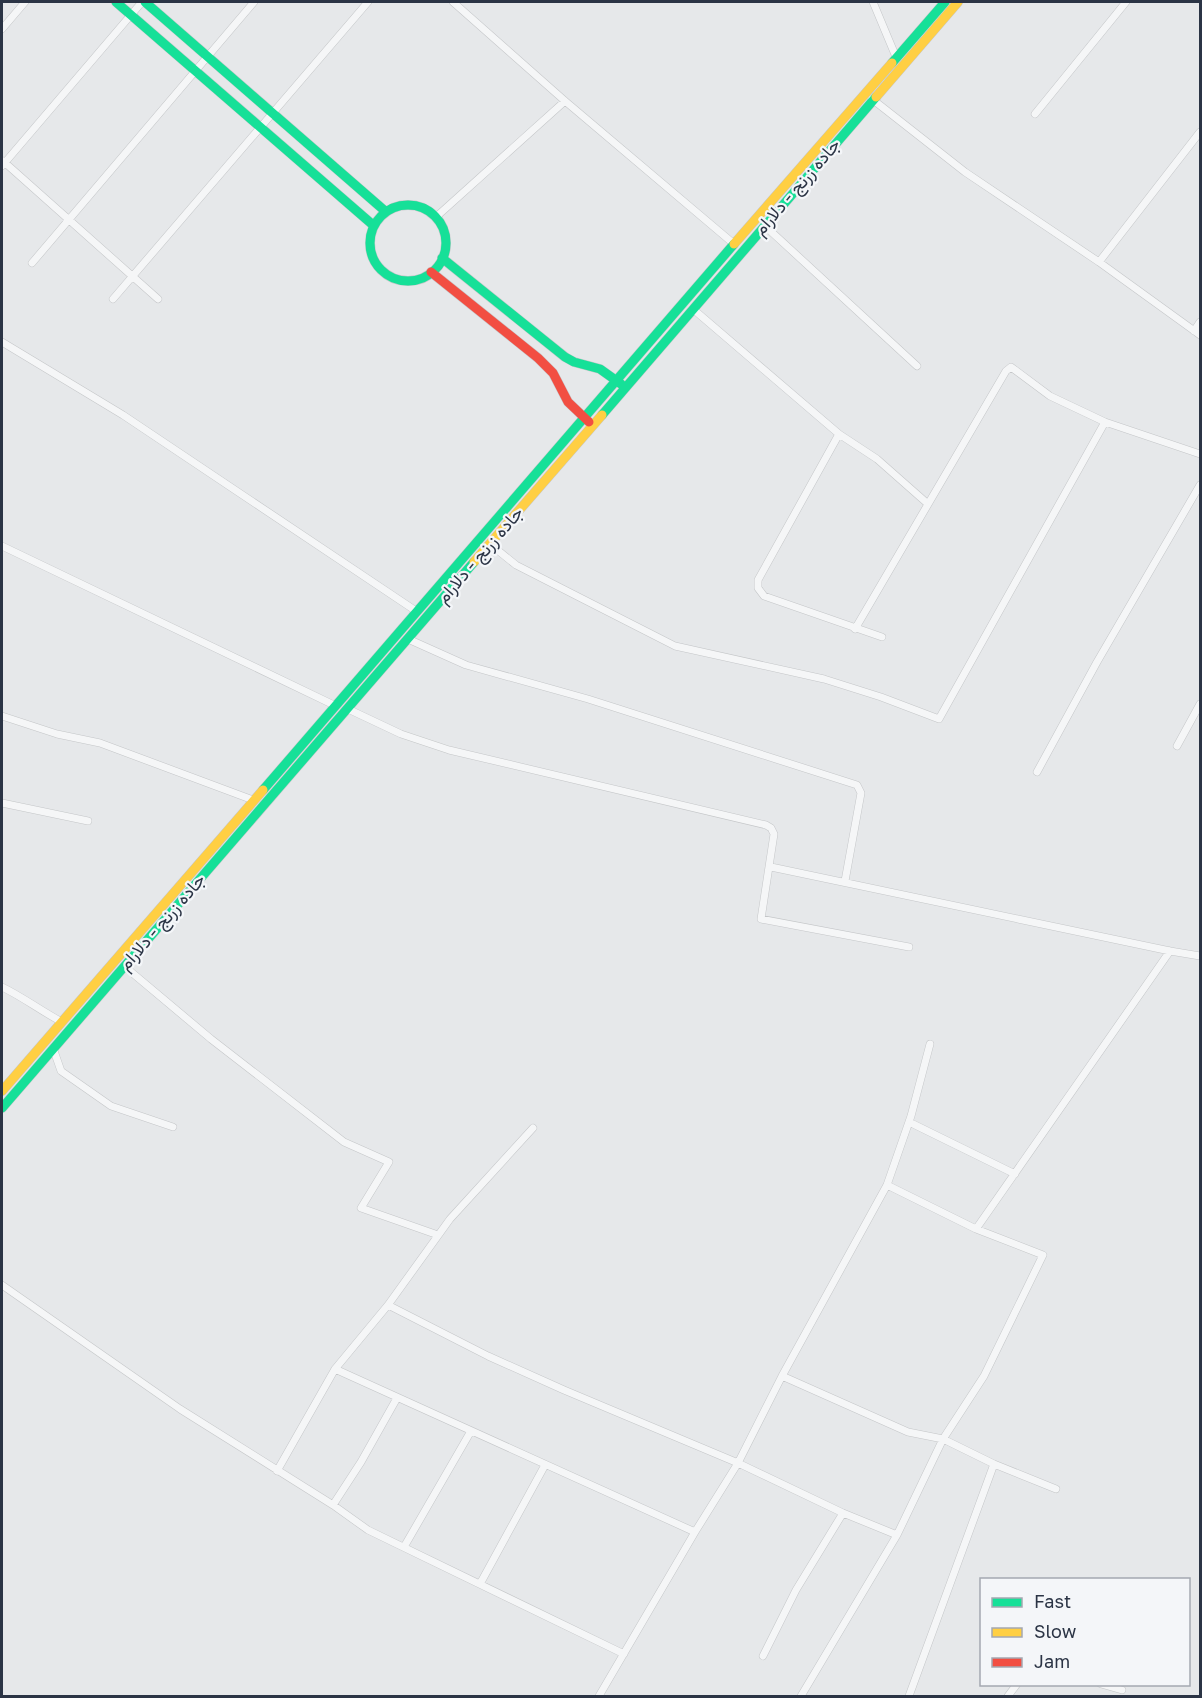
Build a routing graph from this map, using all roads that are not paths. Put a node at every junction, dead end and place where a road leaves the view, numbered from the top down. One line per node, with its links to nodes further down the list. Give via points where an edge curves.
1 (25, 2): 12 (street)
2 (116, 2): 11 (main road)
3 (144, 2): 11 (street); 13 (main road)
4 (254, 2): 13 (street)
5 (368, 2): 18 (street)
6 (453, 2): 17 (street)
7 (873, 2): 14 (street)
8 (945, 2): 14 (main road, جاده زرنج - دلارام)
9 (958, 2): 16 (main road, جاده زرنج - دلارام)
10 (1126, 2): 19 (street)
11 (131, 15): 15 (main road); 22 (street)
12 (2, 29)
13 (208, 56): 15 (street); 18 (main road)
14 (896, 57): 16 (main road, جاده زرنج - دلارام)
15 (195, 70): 20 (main road); 25 (street)
16 (869, 96): 27 (main road, جاده زرنج - دلارام); 28 (main road, جاده زرنج - دلارام); 30 (street, via 964,172)
17 (565, 101): 24 (street); 28 (street)
18 (273, 113): 20 (street); 23 (main road)
19 (1035, 114)
20 (260, 127): 26 (main road); 33 (street)
21 (1200, 132): 30 (street)
22 (3, 163): 25 (street)
23 (385, 211): 24 (main road, via 403,204 421,206); 26 (main road)
24 (436, 217): 29 (main road, via 445,233)
25 (69, 219): 31 (street); 33 (street)
26 (373, 225): 32 (main road, via 369,243 373,261 386,275 403,281 422,279)
27 (764, 225): 36 (main road, جاده زرنج - دلارام); 40 (street)
28 (734, 244): 41 (main road, جاده زرنج - دلارام)
29 (442, 258): 32 (main road); 41 (main road, via 565,357 600,369)
30 (1099, 262): 38 (street)
31 (32, 263)
32 (431, 272): 43 (main road, via 538,358 553,373 568,402)
33 (133, 276): 34 (street); 35 (street)
34 (113, 299)
35 (158, 299)
36 (692, 309): 42 (main road, جاده زرنج - دلارام); 46 (street)
37 (1200, 322): 38 (street)
38 (1197, 333)
39 (2, 342): 52 (street, via 123,415)
40 (918, 366)
41 (616, 381): 42 (main road); 43 (main road, جاده زرنج - دلارام)
42 (625, 388): 45 (main road, جاده زرنج - دلارام)
43 (584, 417): 45 (main road); 52 (main road, جاده زرنج - دلارام)
44 (1105, 422): 47 (street); 49 (street, via 1050,396 1011,368); 50 (street, via 939,718 824,679 675,646 516,565)
45 (592, 424): 50 (main road, جاده زرنج - دلارام)
46 (839, 434): 49 (street, via 877,459); 53 (street, via 758,580 758,588 764,596)
47 (1200, 454)
48 (1200, 485): 62 (street)
49 (928, 504): 53 (street)
50 (490, 544): 55 (main road, جاده زرنج - دلارام)
51 (2, 546): 58 (street)
52 (416, 611): 54 (main road, جاده زرنج - دلارام)
53 (855, 629): 56 (street)
54 (399, 632): 55 (street); 58 (main road, جاده زرنج - دلارام)
55 (408, 638): 59 (main road, جاده زرنج - دلارام); 67 (street, via 466,665 588,699 857,785 861,793)
56 (882, 638)
57 (1200, 704): 61 (street)
58 (336, 706): 63 (main road, جاده زرنج - دلارام)
59 (348, 709): 66 (street, via 401,734 448,750 766,825 774,834); 71 (main road, جاده زرنج - دلارام)
60 (2, 716): 63 (street, via 100,743)
61 (1177, 746)
62 (1037, 772)
63 (253, 800): 73 (main road, جاده زرنج - دلارام)
64 (2, 803): 65 (street)
65 (88, 821)
66 (771, 867): 67 (street); 68 (street, via 761,919)
67 (844, 881): 69 (street)
68 (909, 947)
69 (1170, 951): 70 (street); 82 (street)
70 (1200, 956)
71 (124, 966): 76 (main road, جاده زرنج - دلارام); 85 (street, via 344,1142 389,1162 361,1208)
72 (2, 987): 73 (street)
73 (62, 1022): 74 (main road, جاده زرنج - دلارام)
74 (44, 1042): 76 (street); 77 (main road, جاده زرنج - دلارام)
75 (930, 1044): 79 (street)
76 (53, 1048): 78 (main road, جاده زرنج - دلارام); 80 (street, via 62,1071 111,1106)
77 (2, 1091)
78 (2, 1108)
79 (909, 1122): 82 (street); 83 (street)
80 (173, 1127)
81 (533, 1128): 85 (street)
82 (1014, 1174): 84 (street)
83 (887, 1185): 84 (street); 89 (street)
84 (976, 1229): 92 (street, via 1043,1255 984,1376)
85 (438, 1235): 87 (street)
86 (2, 1285): 96 (street)
87 (388, 1305): 88 (street); 93 (street, via 488,1356)
88 (335, 1369): 90 (street); 96 (street)
89 (782, 1376): 92 (street, via 908,1432); 93 (street)
90 (397, 1398): 91 (street); 98 (street)
91 (471, 1431): 95 (street); 102 (street)
92 (943, 1439): 94 (street); 101 (street)
93 (738, 1463): 99 (street); 100 (street)
94 (994, 1464): 97 (street); 110 (street)
95 (545, 1466): 100 (street); 103 (street)
96 (277, 1471): 98 (street)
97 (1056, 1489)
98 (333, 1505): 102 (street, via 368,1530)
99 (843, 1513): 101 (street); 105 (street, via 796,1590)
100 (695, 1532): 104 (street)
101 (897, 1535): 109 (street)
102 (404, 1547): 103 (street)
103 (480, 1584): 104 (street)
104 (624, 1654): 108 (street)
105 (763, 1656)
106 (1108, 1686): 107 (street)
107 (1122, 1690)
108 (599, 1696)
109 (801, 1696)
110 (909, 1696)

